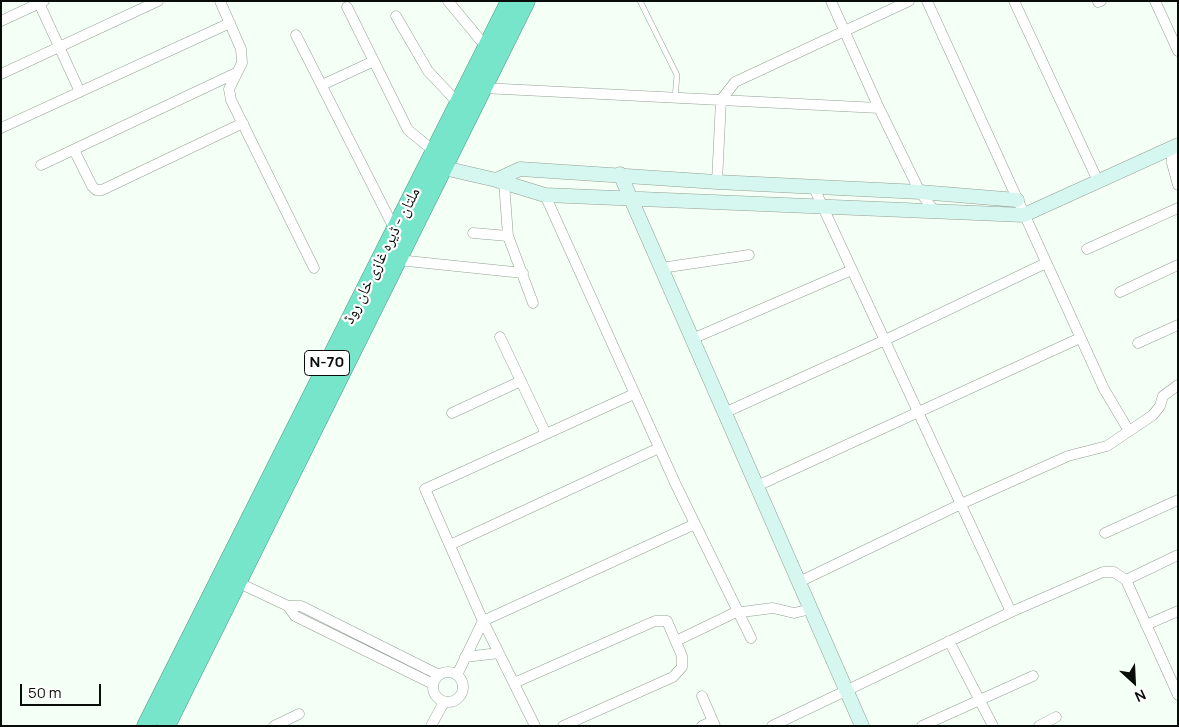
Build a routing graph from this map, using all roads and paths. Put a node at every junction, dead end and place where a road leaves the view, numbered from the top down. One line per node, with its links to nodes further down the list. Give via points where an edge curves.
1 (158, 1): 19 (street)
2 (220, 1): 16 (street)
3 (448, 1): 20 (street)
4 (510, 1): 20 (highway, ملتان - ڈیرہ غازی خان روڈ / N-70)
5 (526, 1): 26 (highway, ملتان - ڈیرہ غازی خان روڈ / N-70)
6 (640, 1): 28 (lane, via 676,75)
7 (831, 1): 17 (street)
8 (909, 1): 17 (street)
9 (927, 1): 48 (street)
10 (1014, 1): 41 (street)
11 (1155, 1): 21 (street)
12 (40, 2): 15 (street); 19 (street)
13 (346, 7): 22 (street)
14 (396, 16): 30 (street, via 428,71)
15 (1, 21)
16 (230, 23): 23 (street, via 241,49 242,63); 27 (street)
17 (844, 31): 29 (street, via 735,82); 31 (street)
18 (296, 34): 25 (street)
19 (59, 47): 24 (street); 27 (street)
20 (487, 48): 30 (highway, ملتان - ڈیرہ غازی خان روڈ / N-70)
21 (1178, 51)
22 (374, 61): 25 (street); 36 (street, via 408,130)
23 (236, 73): 32 (street, via 230,89); 35 (street)
24 (1, 74)
25 (322, 85): 53 (street)
26 (483, 88): 28 (street); 38 (highway, ملتان - ڈیرہ غازی خان روڈ / N-70)
27 (80, 92): 33 (street)
28 (675, 98): 29 (street)
29 (721, 100): 31 (street); 42 (street)
30 (459, 104): 36 (highway, ملتان - ڈیرہ غازی خان روڈ / N-70)
31 (879, 108): 45 (street)
32 (243, 123): 35 (street, via 102,190 92,186); 61 (street)
33 (1, 128)
34 (1175, 146): 41 (street); 43 (street, via 1172,163)
35 (74, 150): 37 (street)
36 (435, 152): 53 (highway, ملتان - ڈیرہ غازی خان روڈ / N-70)
37 (41, 165)
38 (444, 168): 40 (street); 58 (highway, ملتان - ڈیرہ غازی خان روڈ / N-70)
39 (620, 174): 40 (street, via 520,169); 42 (street); 47 (street)
40 (500, 181): 46 (street); 55 (street)
41 (1098, 181): 52 (street)
42 (717, 182): 44 (street)
43 (1178, 184)
44 (814, 188): 45 (street); 49 (street)
45 (920, 192): 48 (street); 51 (street)
46 (545, 195): 47 (street); 75 (street)
47 (630, 199): 49 (street); 62 (street)
48 (1017, 200): 52 (street)
49 (823, 207): 51 (street); 63 (street)
50 (1178, 208): 56 (street)
51 (936, 212): 52 (street)
52 (1024, 215): 59 (street)
53 (395, 230): 83 (highway, ملتان - ڈیرہ غازی خان روڈ / N-70)
54 (473, 233): 55 (street)
55 (508, 236): 64 (street)
56 (1088, 249)
57 (748, 255): 62 (street)
58 (398, 260): 64 (street); 86 (highway, ملتان - ڈیرہ غازی خان روڈ / N-70)
59 (1046, 263): 69 (street); 71 (street)
60 (1178, 265): 65 (street)
61 (314, 268)
62 (661, 268): 70 (street)
63 (852, 270): 70 (street); 71 (street)
64 (523, 273): 66 (street)
65 (1120, 292)
66 (533, 303)
67 (1178, 325): 72 (street)
68 (500, 337): 73 (street)
69 (1080, 338): 78 (street); 79 (street, via 1104,389)
70 (692, 339): 77 (street)
71 (885, 340): 77 (street); 78 (street)
72 (1138, 344)
73 (521, 381): 76 (street); 80 (street)
74 (1178, 385): 79 (street, via 1162,396 1153,415)
75 (634, 394): 80 (street); 81 (street)
76 (452, 413)
77 (724, 413): 82 (street)
78 (919, 413): 82 (street); 85 (street)
79 (1129, 431): 85 (street, via 1107,446 1068,456)
80 (546, 434): 89 (street, via 425,489)
81 (658, 448): 87 (street); 89 (street)
82 (757, 486): 93 (street)
83 (258, 500): 86 (highway); 118 (highway, ملتان - ڈیرہ غازی خان روڈ / N-70)
84 (1178, 500): 88 (street)
85 (961, 504): 93 (street); 96 (street)
86 (274, 508): 92 (highway, ملتان - ڈیرہ غازی خان روڈ / N-70)
87 (695, 524): 97 (street); 98 (street)
88 (1105, 533)
89 (450, 546): 98 (street)
90 (1178, 555): 91 (street)
91 (1126, 580): 96 (street, via 1114,572 1103,572); 99 (street)
92 (237, 582): 107 (street, via 288,606 295,616); 119 (highway, ملتان - ڈیرہ غازی خان روڈ / N-70)
93 (799, 582): 94 (street)
94 (811, 609): 97 (street, via 794,613 773,608); 110 (street)
95 (1178, 611): 99 (street)
96 (1011, 612): 101 (street)
97 (739, 613): 100 (street); 102 (street)
98 (483, 622): 103 (street); 104 (street)
99 (1146, 625): 108 (street)
100 (751, 638)
101 (949, 641): 110 (street); 113 (street)
102 (676, 642): 109 (street, via 667,621 655,621); 123 (street, via 682,656 682,667 673,677)
103 (499, 653): 104 (street); 109 (street)
104 (465, 657): 105 (street)
105 (457, 675): 107 (street, via 445,672); 114 (street, via 462,679 464,691 456,701)
106 (1033, 676): 113 (street)
107 (436, 680): 114 (street, via 435,695)
108 (1175, 681): 111 (street)
109 (514, 683): 122 (street)
110 (846, 690): 125 (street); 126 (street)
111 (1178, 695)
112 (702, 696): 117 (street)
113 (979, 700): 127 (street); 128 (street)
114 (444, 702): 121 (street)
115 (299, 714): 120 (street)
116 (1056, 717): 129 (street)
117 (714, 723): 124 (street)
118 (146, 726)
119 (166, 726)
120 (274, 726)
121 (431, 726)
122 (535, 726)
123 (562, 726)
124 (702, 726)
125 (772, 726)
126 (862, 726)
127 (922, 726)
128 (993, 726)
129 (1039, 726)

